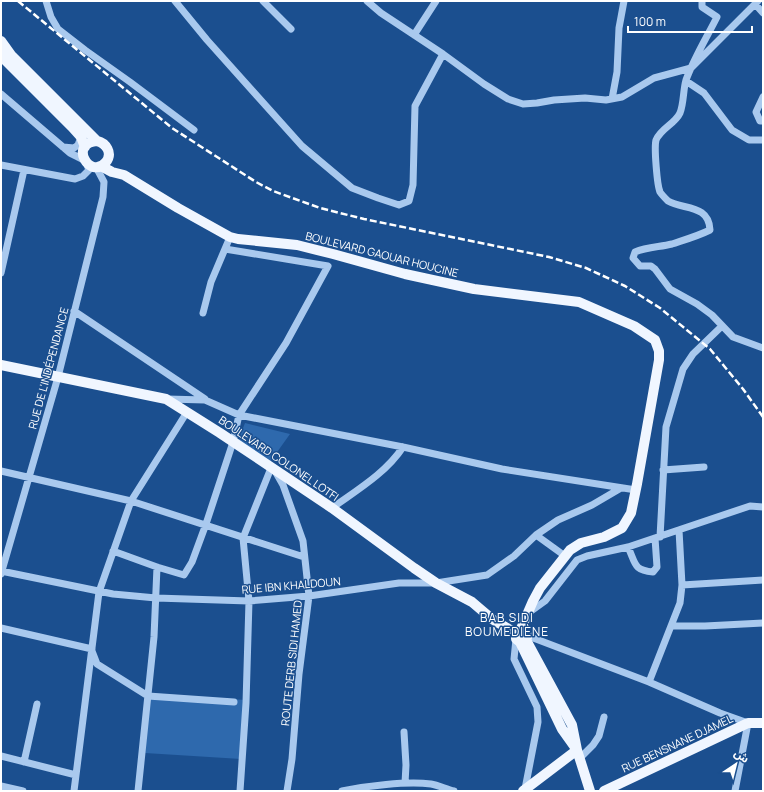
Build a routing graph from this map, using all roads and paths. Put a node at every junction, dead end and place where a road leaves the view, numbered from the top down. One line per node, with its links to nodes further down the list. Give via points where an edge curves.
1 (46, 1): 21 (street, via 58,29)
2 (175, 1): 13 (street, via 302,146 352,188 399,205 409,201 413,185 414,106)
3 (262, 1): 10 (street)
4 (367, 1): 11 (street)
5 (436, 1): 11 (street)
6 (624, 1): 19 (street)
7 (702, 1): 15 (street, via 702,7 717,17)
8 (756, 2): 9 (street); 15 (street)
9 (763, 13)
10 (291, 30)
11 (414, 35): 13 (street)
12 (1, 41): 24 (main road, via 11,55)
13 (443, 54): 19 (street, via 508,99 523,104 585,98)
14 (1, 56): 22 (main road)
15 (691, 68): 16 (street); 19 (street, via 654,78 622,97)
16 (686, 81): 23 (street, via 704,93 732,130 748,140); 38 (street, via 681,111 676,120 656,140 660,192 668,201 697,209 710,224 710,230 672,244 642,249 635,252 633,258 640,266 655,269 670,289 697,304)
17 (1, 94): 25 (street)
18 (763, 97): 20 (street, via 756,112 760,121)
19 (612, 99)
20 (763, 121)
21 (194, 130)
22 (81, 137): 25 (street, via 74,148); 26 (main road)
23 (763, 140)
24 (97, 141): 26 (main road, via 90,142); 27 (main road, via 106,146)
25 (63, 147): 28 (street)
26 (85, 147): 28 (main road)
27 (109, 156): 30 (main road); 32 (main road)
28 (85, 160): 30 (main road, via 91,166); 31 (street, via 89,170 78,178)
29 (1, 165): 31 (street)
30 (98, 166): 32 (main road); 36 (street, RUE DE L'INDÉPENDANCE, via 104,182 103,197)
31 (24, 170): 35 (street)
32 (124, 175): 33 (main road, BOULEVARD GAOUAR HOUCINE)
33 (230, 236): 34 (street); 54 (main road, BOULEVARD GAOUAR HOUCINE, via 297,245 405,274 474,289 579,302 634,326 655,340 659,351)
34 (225, 249): 37 (street, via 211,282); 45 (street, via 328,266 286,343)
35 (1, 272)
36 (74, 311): 41 (street, RUE DE L'INDÉPENDANCE); 43 (street)
37 (203, 313)
38 (722, 326): 39 (street, via 733,337); 50 (street, via 693,354 683,369 666,427)
39 (763, 348)
40 (1, 365): 41 (main road, BOULEVARD COLONEL LOTFI)
41 (58, 377): 42 (main road, BOULEVARD COLONEL LOTFI); 52 (street, RUE DE L'INDÉPENDANCE)
42 (166, 399): 43 (street); 44 (main road, BOULEVARD COLONEL LOTFI)
43 (205, 400): 45 (street)
44 (187, 412): 46 (main road, BOULEVARD COLONEL LOTFI); 55 (street)
45 (239, 414): 46 (street); 47 (street)
46 (234, 442): 49 (main road, BOULEVARD COLONEL LOTFI); 58 (street)
47 (403, 447): 53 (street, via 502,469); 57 (street, via 395,458 356,492)
48 (704, 467): 50 (street)
49 (273, 470): 57 (main road, BOULEVARD COLONEL LOTFI); 62 (street); 66 (street, ROUTE DERB SIDI HAMED, via 283,485 303,541)
50 (663, 470): 61 (street)
51 (1, 471): 52 (street)
52 (30, 477): 55 (street); 68 (street, RUE DE L'INDÉPENDANCE)
53 (621, 488): 54 (street); 60 (street, RUE IBN KHALDOUN, via 558,520)
54 (636, 490): 65 (main road, BOULEVARD GAOUAR HOUCINE, via 631,513 622,528 604,537 581,543)
55 (131, 501): 58 (street); 64 (street)
56 (763, 507): 59 (street, via 750,506)
57 (332, 508): 70 (main road, BOULEVARD COLONEL LOTFI)
58 (206, 524): 62 (street); 67 (street, via 192,562 184,574)
59 (679, 530): 61 (street); 71 (street)
60 (536, 536): 65 (street); 70 (street, RUE IBN KHALDOUN, via 487,575)
61 (657, 537): 63 (street); 63 (street, via 657,567 653,572 637,568)
62 (243, 538): 66 (street); 75 (street)
63 (628, 547): 76 (street, via 576,560 545,601)
64 (113, 551): 67 (street); 72 (street)
65 (565, 556): 76 (main road, BOULEVARD GAOUAR HOUCINE, via 540,588)
66 (304, 557): 73 (street, ROUTE DERB SIDI HAMED)
67 (157, 567): 74 (street)
68 (1, 572): 72 (street, RUE IBN KHALDOUN)
69 (763, 580): 71 (street)
70 (436, 583): 73 (street, RUE IBN KHALDOUN, via 400,583); 80 (main road, BOULEVARD COLONEL LOTFI, via 472,602 492,619)
71 (682, 585): 78 (street, via 680,603)
72 (99, 592): 74 (street, RUE IBN KHALDOUN); 81 (street)
73 (309, 596): 75 (street, RUE IBN KHALDOUN); 102 (street, ROUTE DERB SIDI HAMED)
74 (156, 598): 75 (street, RUE IBN KHALDOUN); 83 (street)
75 (249, 601): 101 (street)
76 (527, 614): 80 (main road, BOULEVARD GAOUAR HOUCINE)
77 (763, 622): 78 (street)
78 (672, 626): 82 (street)
79 (1, 628): 81 (street)
80 (521, 637): 82 (street); 90 (main road, via 572,726); 97 (street, via 514,659 537,707 538,722)
81 (92, 649): 83 (street, via 97,664); 93 (street)
82 (649, 682): 87 (street, via 720,714)
83 (148, 696): 84 (street); 100 (street)
84 (234, 702)
85 (37, 704): 92 (street)
86 (604, 717): 90 (street, via 599,736 593,745)
87 (748, 723): 88 (main road, RUE BENSNANE DJAMEL); 106 (main road, RUE BENSNANE DJAMEL); 107 (street)
88 (763, 723)
89 (404, 732): 94 (street)
90 (578, 754): 97 (main road); 105 (main road)
91 (1, 756): 92 (street)
92 (24, 762): 93 (street)
93 (76, 775): 99 (street)
94 (405, 783): 96 (street, via 432,784); 103 (street)
95 (1, 786): 98 (street)
96 (440, 789): 104 (street)
97 (524, 790)
98 (23, 791)
99 (74, 791)
100 (138, 791)
101 (240, 791)
102 (287, 791)
103 (342, 791)
104 (454, 791)
105 (590, 791)
106 (604, 791)
107 (735, 791)

